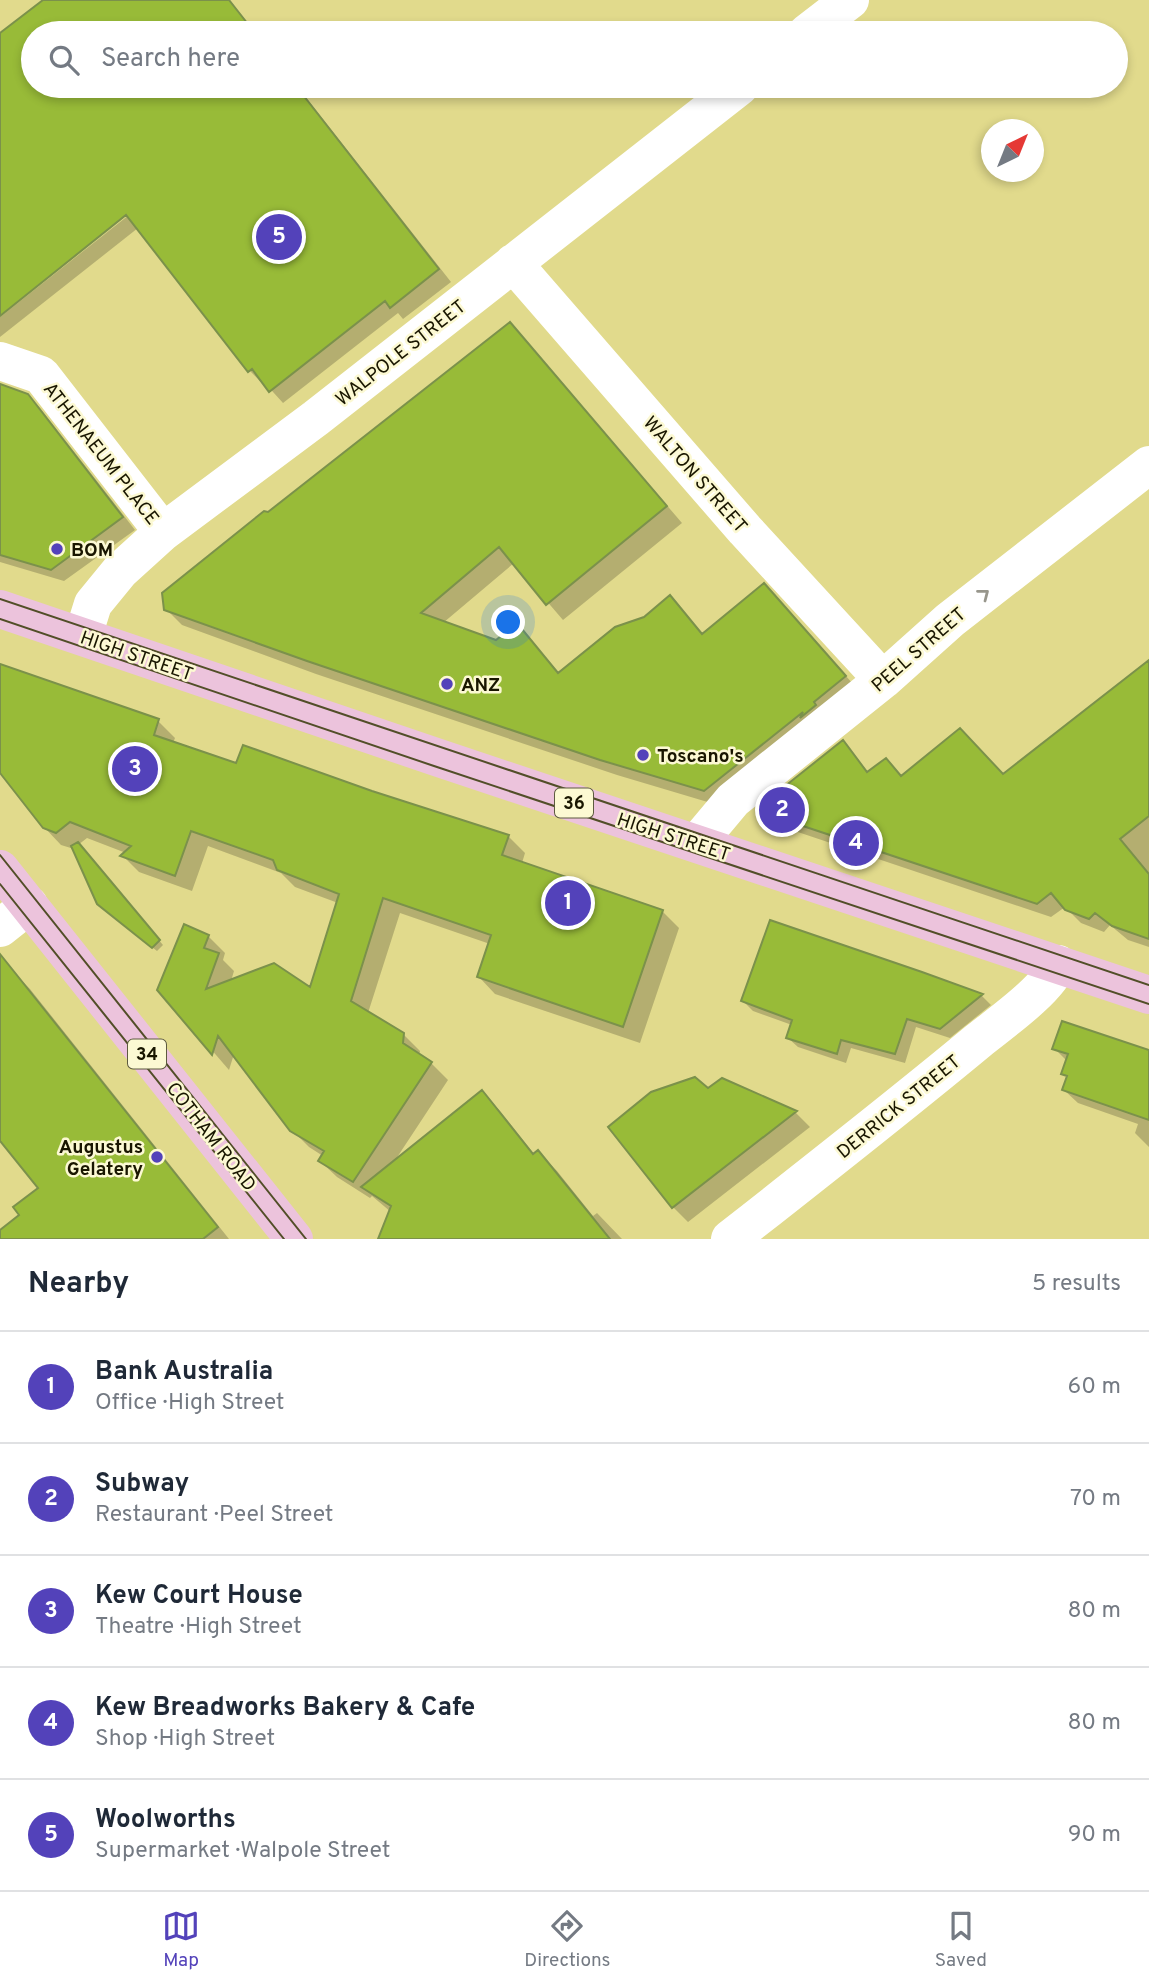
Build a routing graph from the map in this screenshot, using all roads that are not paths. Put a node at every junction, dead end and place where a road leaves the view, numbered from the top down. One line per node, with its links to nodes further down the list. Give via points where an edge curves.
1 (850, 0): 2 (street)
2 (823, 21)
3 (725, 98): 4 (street, WALPOLE STREET)
4 (513, 263): 7 (street, WALPOLE STREET); 10 (street, WALTON STREET, via 745,530)
5 (0, 361): 7 (street, ATHENAEUM PLACE, via 41,375)
6 (1149, 465): 10 (street, PEEL STREET, one-way to 6, via 950,620)
7 (163, 532): 9 (street, WALPOLE STREET, via 99,596)
8 (0, 609): 9 (main road, HIGH STREET / 36)
9 (83, 636): 11 (main road, HIGH STREET / 36)
10 (883, 680): 11 (street, PEEL STREET, via 733,800)
11 (697, 843): 14 (main road, HIGH STREET / 36)
12 (0, 869): 13 (main road, COTHAM ROAD / 34)
13 (14, 916): 16 (main road, COTHAM ROAD / 34)
14 (1058, 964): 15 (main road, HIGH STREET / 36); 17 (street, DERRICK STREET, via 1051,979 997,1026)
15 (1149, 995)
16 (282, 1235)
17 (730, 1239)

